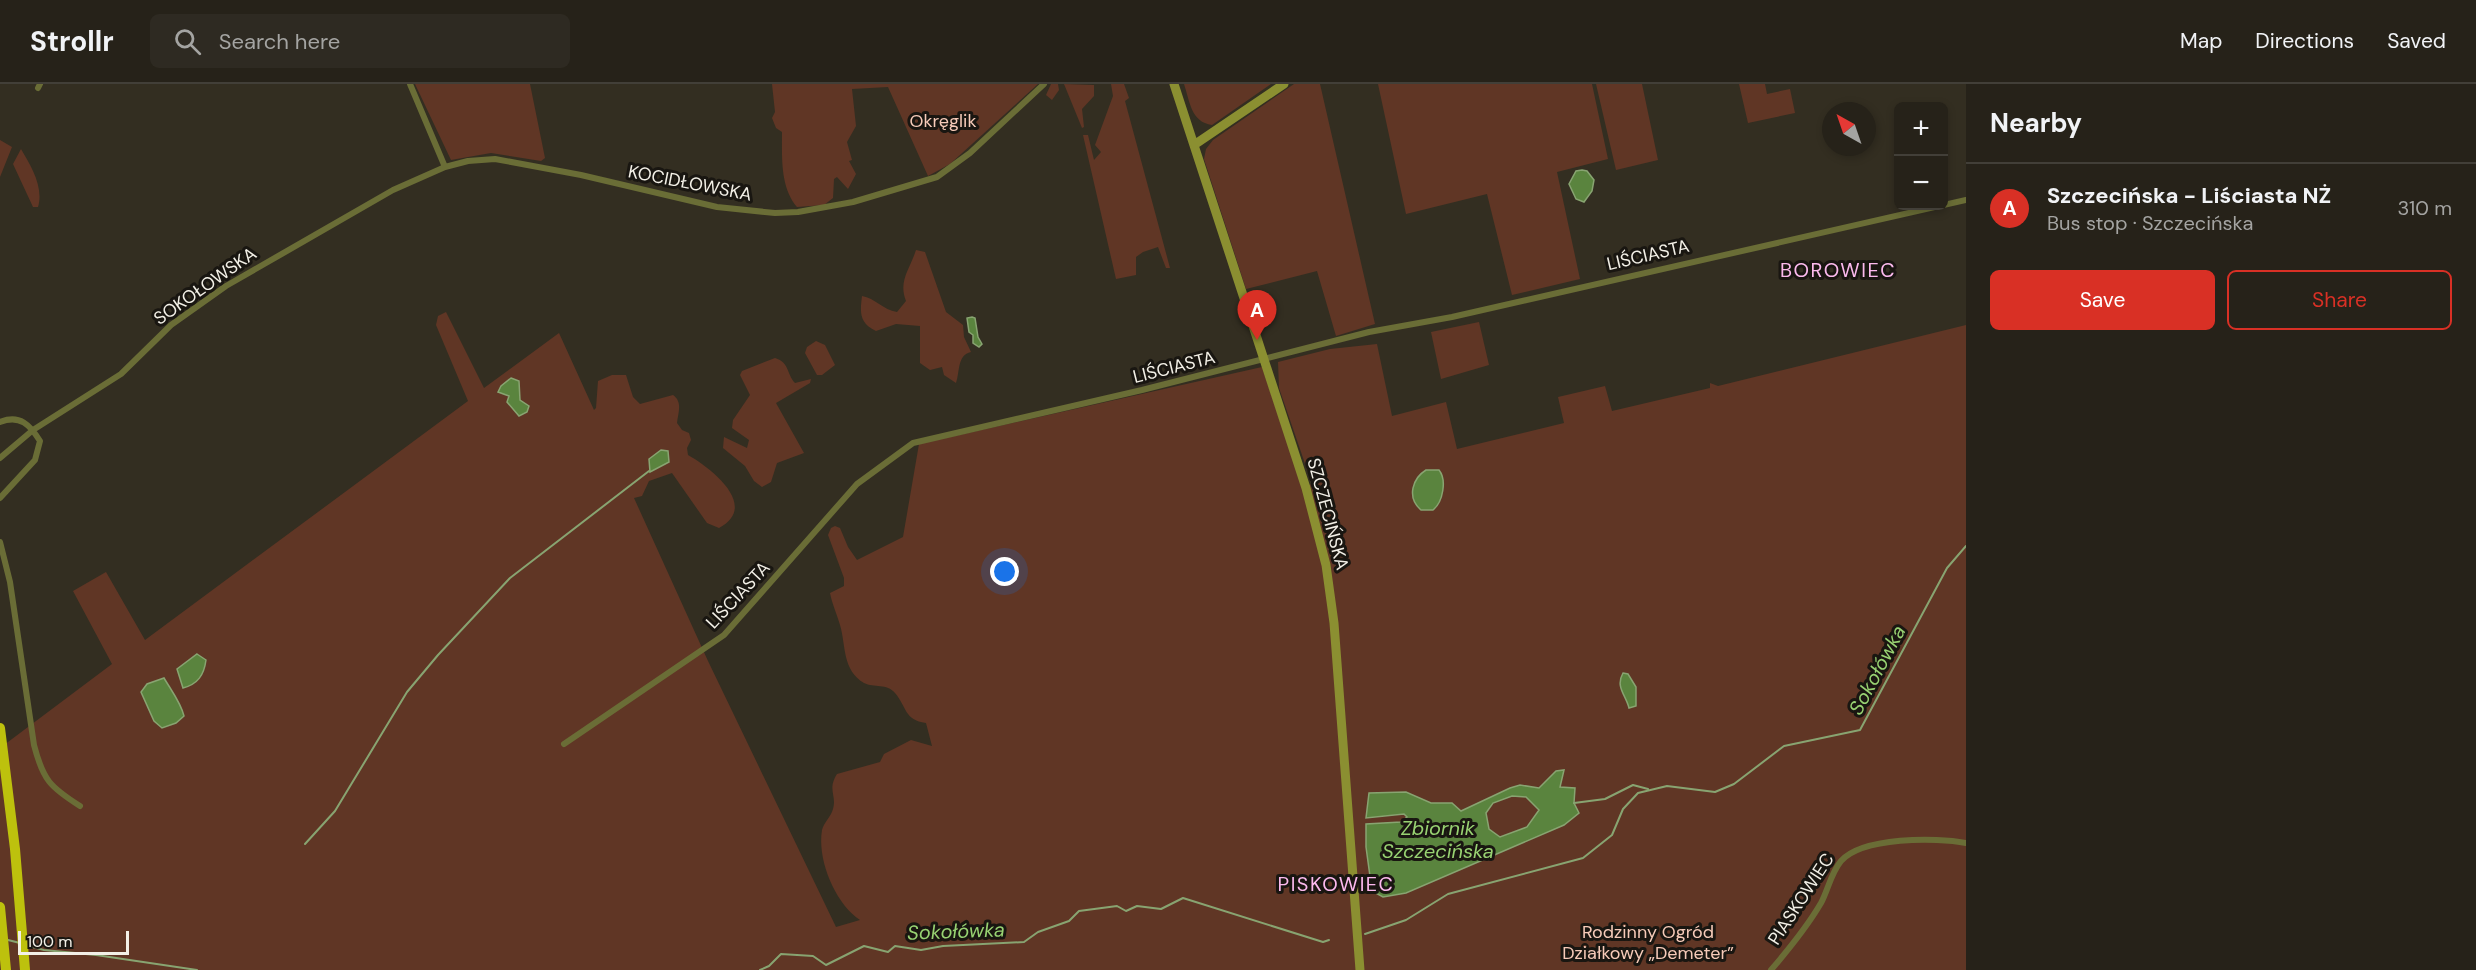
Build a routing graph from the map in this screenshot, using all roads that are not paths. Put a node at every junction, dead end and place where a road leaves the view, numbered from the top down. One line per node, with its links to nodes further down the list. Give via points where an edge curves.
1 (410, 84): 6 (street)
2 (1044, 84): 6 (street, KOCIDŁOWSKA, via 970,153 928,181 827,207 775,213 717,207 501,160 480,159)
3 (1174, 84): 5 (main road, SZCZECIŃSKA)
4 (1284, 84): 5 (main road)
5 (1194, 146): 8 (main road, SZCZECIŃSKA)
6 (446, 167): 10 (street, SOKOŁOWSKA, via 393,190 236,280 171,326 121,374)
7 (1966, 200): 8 (street, LIŚCIASTA, via 1452,317 1369,332)
8 (1264, 360): 15 (street, LIŚCIASTA, via 929,438 909,446 851,490 724,635); 21 (main road, SZCZECIŃSKA, via 1313,513 1327,574 1335,633)
9 (0, 422): 10 (street, via 15,419)
10 (33, 430): 11 (street, SOKOŁOWSKA); 12 (street, via 40,441 35,460)
11 (0, 458)
12 (0, 498)
13 (0, 542): 16 (street, via 40,767 54,790)
14 (0, 728): 20 (highway)
15 (564, 744)
16 (81, 806)
17 (1966, 843): 22 (street, PIASKOWIEC, via 1950,840 1868,845 1853,852 1837,867 1812,916)
18 (0, 909): 19 (highway)
19 (6, 969)
20 (25, 970)
21 (1360, 970)
22 (1771, 970)

